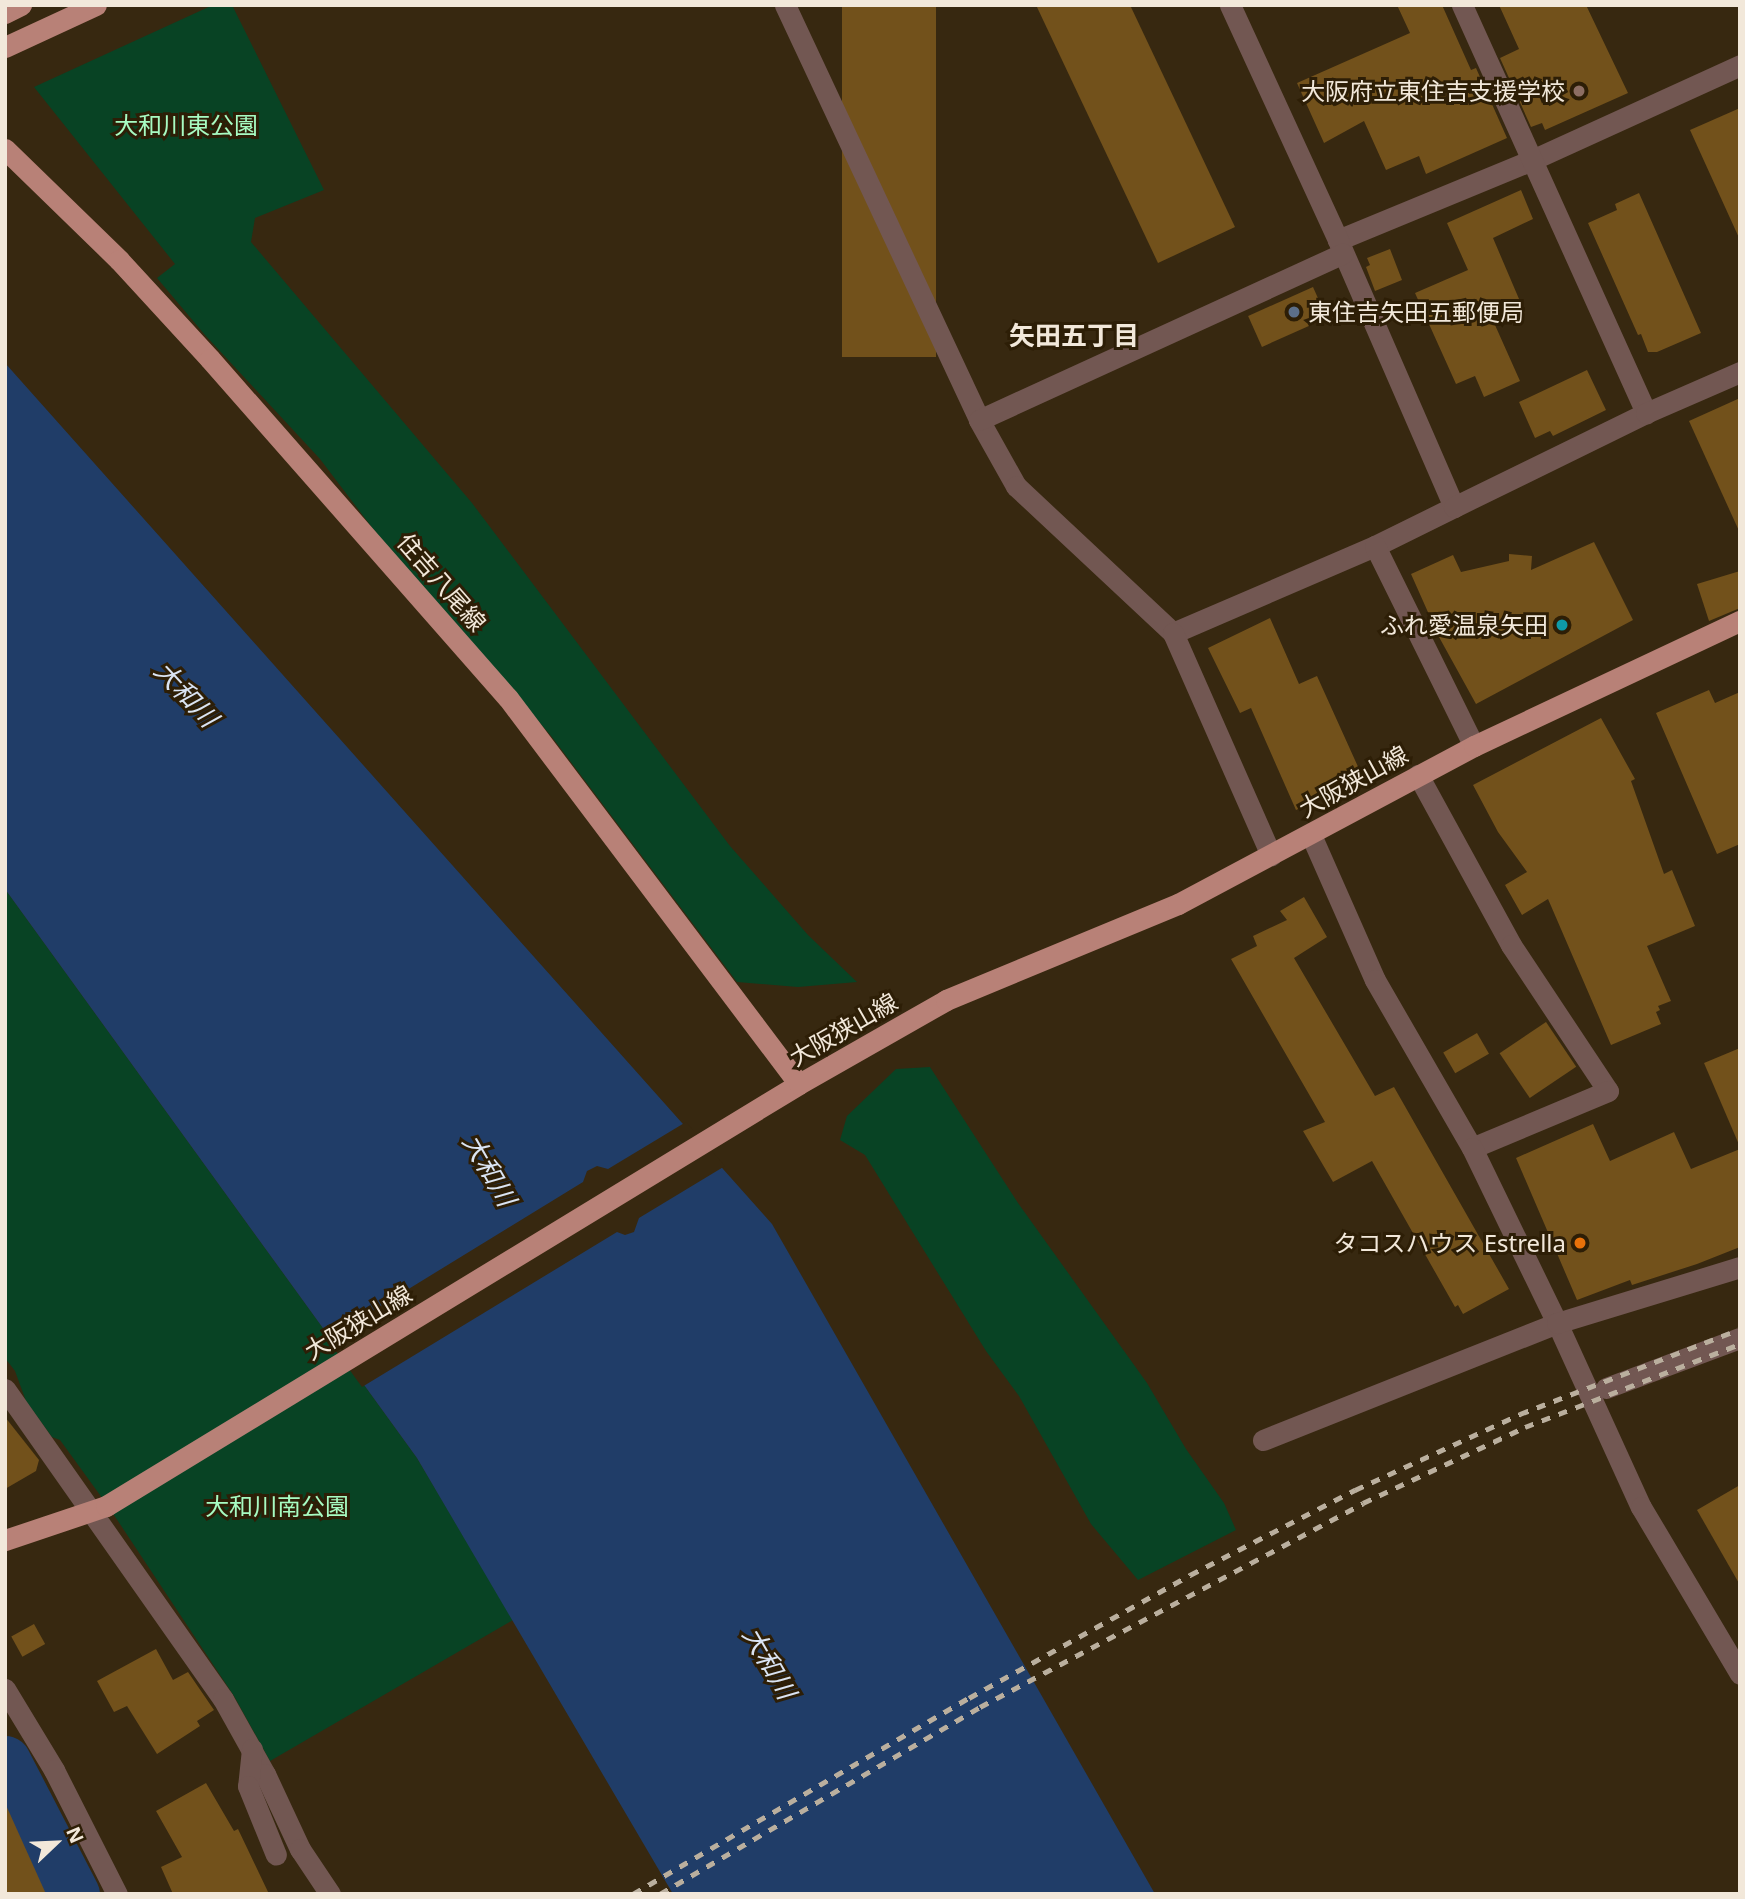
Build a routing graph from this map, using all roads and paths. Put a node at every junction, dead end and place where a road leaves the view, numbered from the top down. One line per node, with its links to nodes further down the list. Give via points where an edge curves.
1 (21, 5): 6 (main road)
2 (96, 5): 7 (main road)
3 (785, 5): 14 (street)
4 (1230, 5): 11 (street)
5 (1462, 5): 10 (street)
6 (5, 13)
7 (5, 47)
8 (1740, 65): 10 (street)
9 (5, 149): 23 (main road, 住吉八尾線, via 119,260 211,359 509,698)
10 (1532, 160): 11 (street); 13 (street)
11 (1340, 246): 14 (street); 15 (street)
12 (1740, 372): 13 (street)
13 (1646, 414): 15 (street)
14 (979, 420): 18 (street, via 1016,486)
15 (1454, 507): 16 (street)
16 (1375, 546): 18 (street); 19 (street)
17 (1740, 621): 19 (main road, 大阪狭山線)
18 (1172, 633): 22 (street)
19 (1474, 746): 20 (main road, 大阪狭山線)
20 (1418, 775): 21 (main road, 大阪狭山線); 24 (street, via 1511,945 1608,1091)
21 (1311, 835): 22 (main road, 大阪狭山線); 24 (street, via 1375,980)
22 (1271, 855): 23 (main road, 大阪狭山線, via 1178,904 946,1000)
23 (799, 1084): 31 (main road, 大阪狭山線)
24 (1472, 1148): 26 (street)
25 (1740, 1267): 26 (street)
26 (1558, 1323): 30 (street); 33 (street, via 1641,1507)
27 (1740, 1338): 28 (street)
28 (1606, 1388)
29 (5, 1389): 31 (street)
30 (1262, 1440)
31 (98, 1509): 32 (main road, 大阪狭山線); 35 (street, via 109,1534 223,1699)
32 (5, 1539)
33 (1740, 1674)
34 (5, 1689): 37 (street, via 54,1770)
35 (252, 1749): 36 (street, via 248,1786); 38 (street, via 300,1849)
36 (276, 1855)
37 (117, 1894)
38 (330, 1894)

